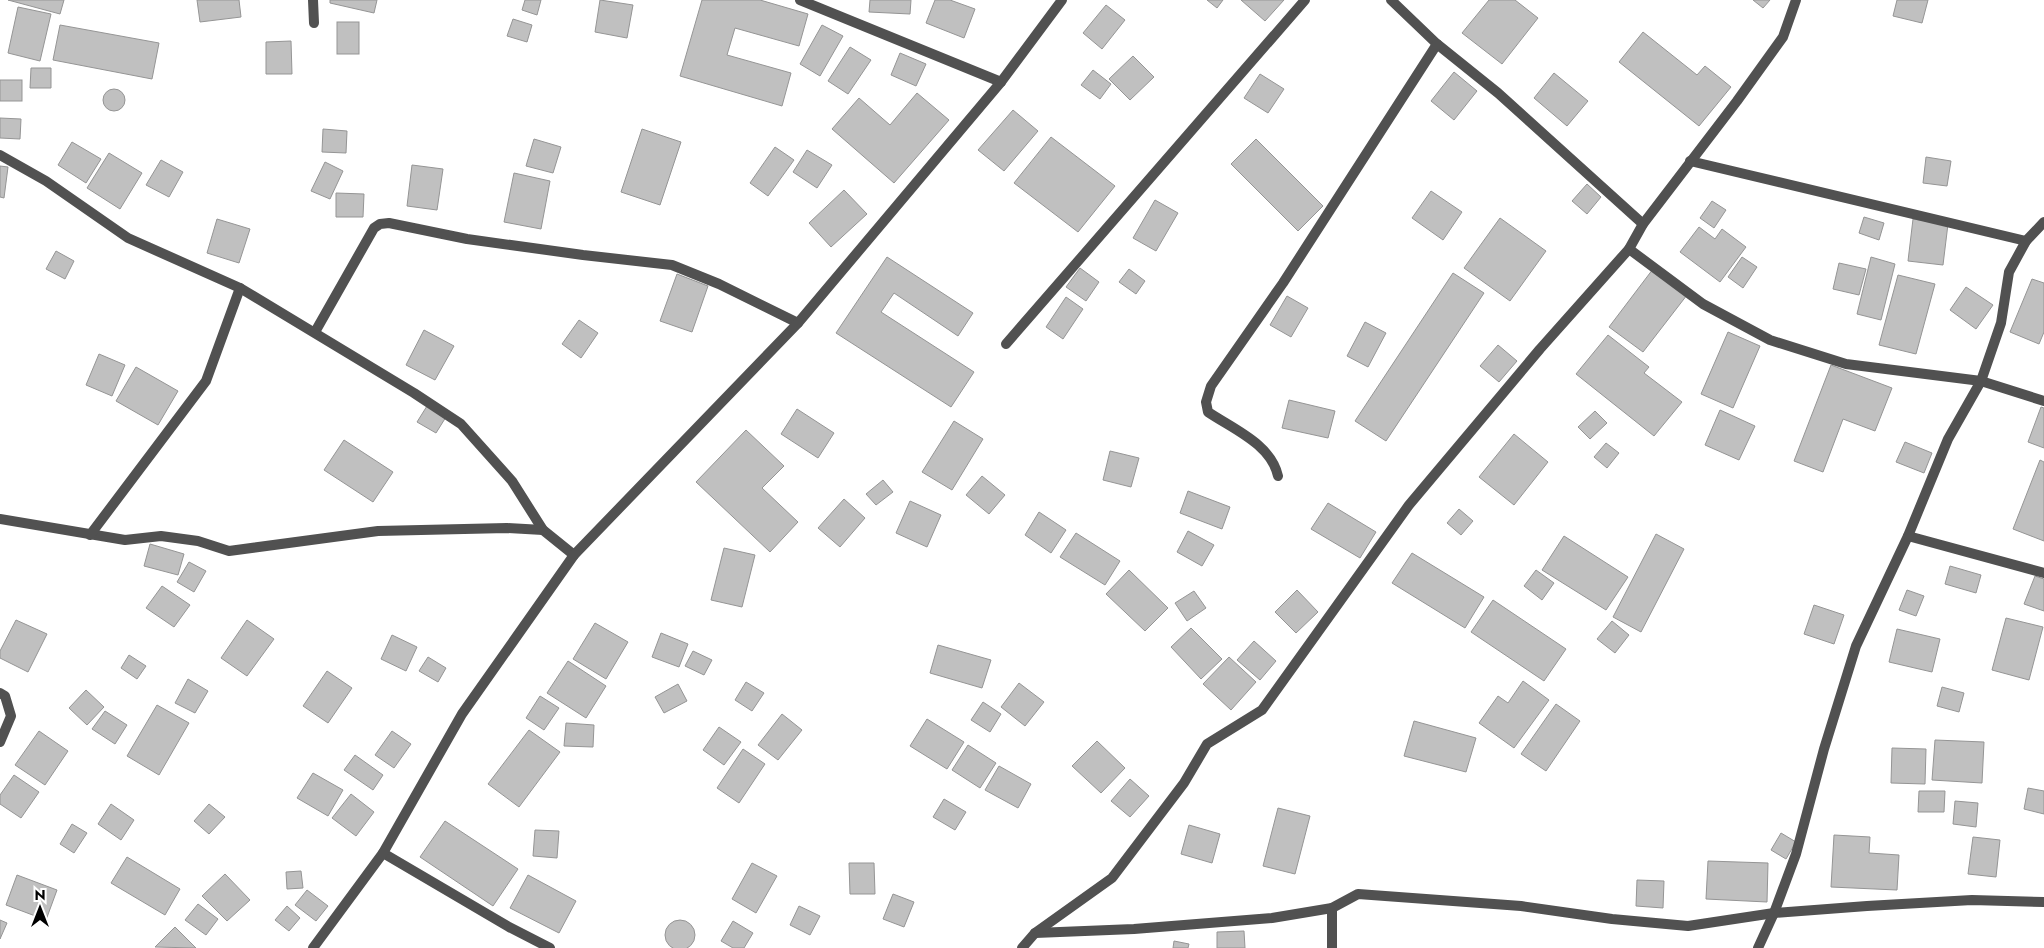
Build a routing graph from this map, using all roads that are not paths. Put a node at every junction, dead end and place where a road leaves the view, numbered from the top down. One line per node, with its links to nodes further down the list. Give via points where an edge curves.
1 (313, 0): 7 (street)
2 (800, 0): 9 (street)
3 (1062, 0): 9 (street)
4 (1305, 0): 19 (street)
5 (1391, 0): 8 (street)
6 (1796, 0): 11 (street, via 1783,37)
7 (314, 24)
8 (1437, 44): 13 (street, via 1498,93); 22 (street, via 1283,283 1211,386 1206,402 1208,412 1254,442 1276,466)
9 (1001, 82): 17 (street)
10 (0, 155): 16 (street, via 46,181 128,238)
11 (1690, 161): 13 (street); 14 (street)
12 (2044, 222): 14 (street)
13 (1643, 224): 15 (street)
14 (2026, 241): 20 (street, via 2008,272 2001,323)
15 (1629, 249): 20 (street, via 1703,304 1770,340 1846,364); 35 (street, via 1409,505 1262,710 1207,744 1184,783 1112,878)
16 (240, 288): 18 (street); 25 (street, via 206,381)
17 (798, 324): 18 (street, via 719,284 672,265 467,239 389,223 374,228); 27 (street)
18 (315, 332): 24 (street, via 461,424 512,481)
19 (1006, 344)
20 (1981, 381): 21 (street); 26 (street, via 1948,439)
21 (2044, 401)
22 (1278, 476)
23 (0, 519): 25 (street)
24 (543, 530): 25 (street, via 378,531 230,551 198,541 162,536 125,540); 27 (street)
25 (90, 535)
26 (1908, 536): 28 (street); 34 (street, via 1856,646 1796,854)
27 (574, 555): 31 (street, via 462,714)
28 (2044, 573)
29 (0, 693): 30 (street, via 5,696 11,716)
30 (0, 742)
31 (383, 853): 36 (street); 37 (street)
32 (2044, 902): 34 (street, via 1972,900)
33 (1332, 908): 34 (street, via 1358,894 1521,906 1688,926); 35 (street, via 1206,924); 39 (street)
34 (1774, 913): 40 (street)
35 (1035, 933): 38 (street)
36 (313, 948)
37 (550, 948)
38 (1022, 948)
39 (1332, 948)
40 (1758, 948)

